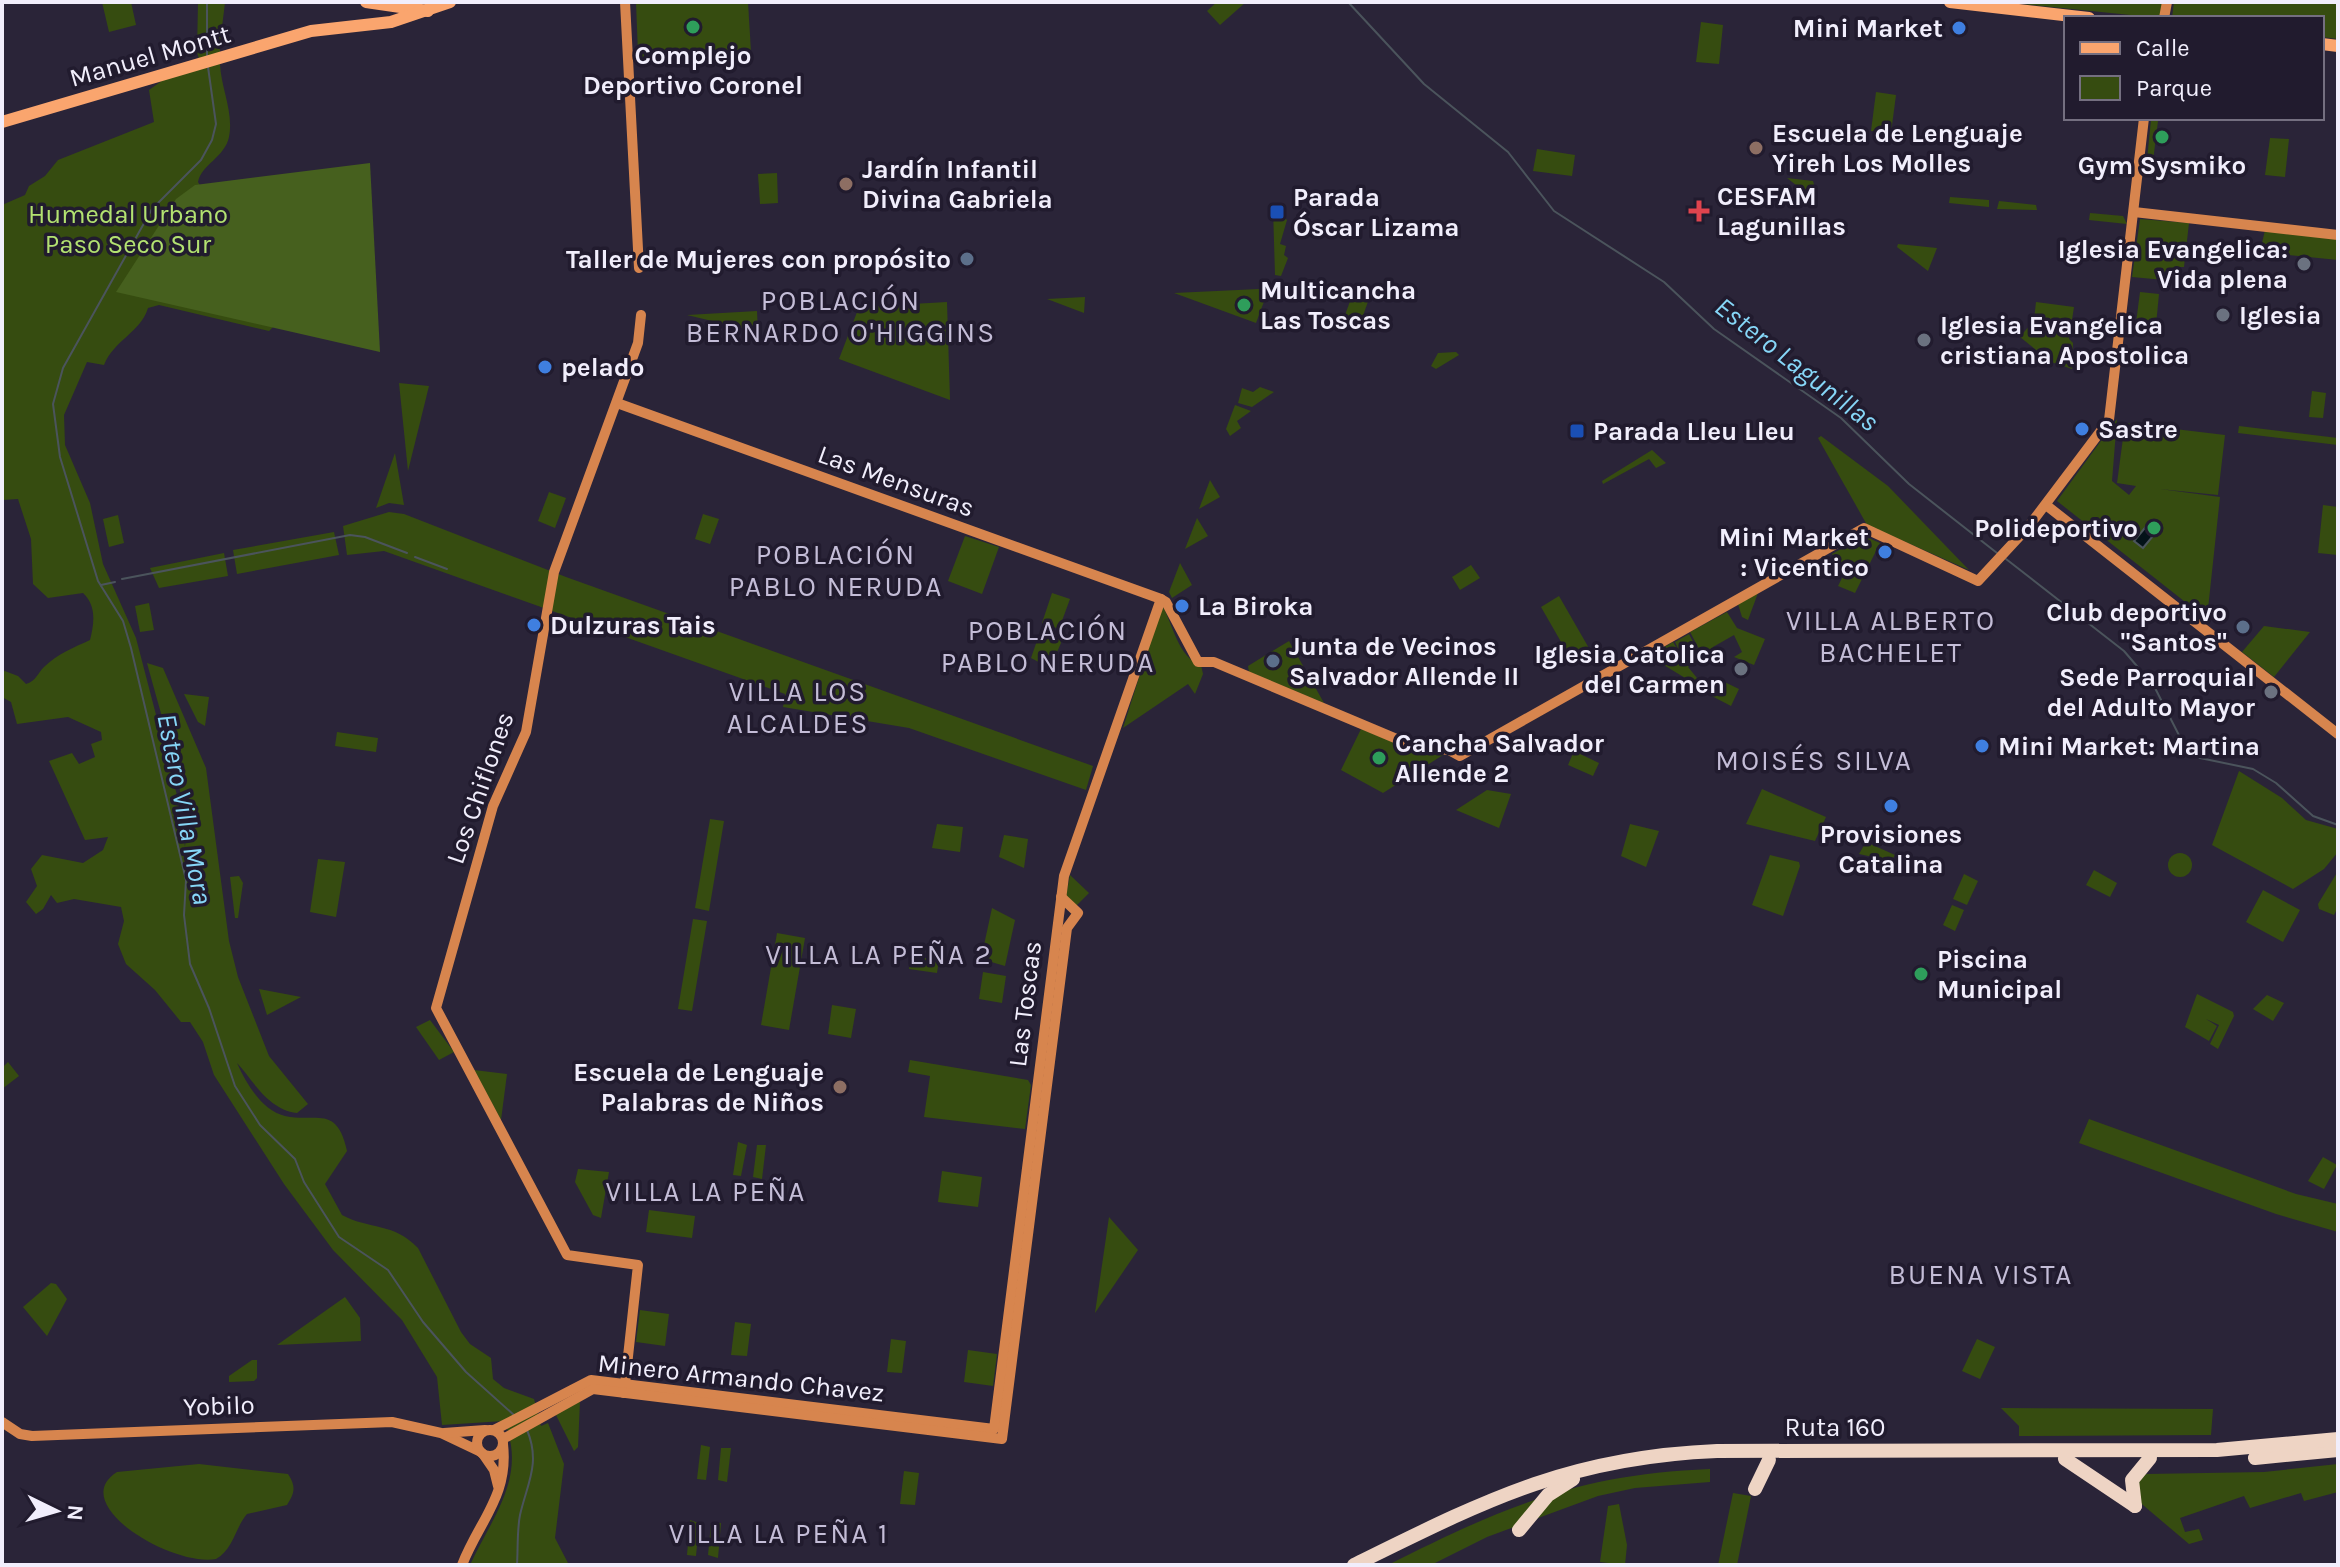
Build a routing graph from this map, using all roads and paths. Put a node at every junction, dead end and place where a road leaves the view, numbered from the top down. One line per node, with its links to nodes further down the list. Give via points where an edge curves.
1 (450, 2): 5 (main road, Manuel Montt)
2 (625, 2): 11 (street)
3 (1950, 2): 6 (main road)
4 (376, 3): 5 (main road)
5 (426, 6): 8 (main road, Manuel Montt, via 391,22 311,31)
6 (2072, 16)
7 (2144, 120): 9 (street)
8 (2, 122)
9 (2134, 212): 10 (street); 14 (street, via 2109,420)
10 (2338, 235)
11 (639, 268)
12 (641, 315): 13 (street, Los Chiflones, via 640,337)
13 (617, 403): 15 (street, Las Mensuras); 18 (street, Los Chiflones, via 552,580 526,732 493,806 436,1008 567,1255 638,1265)
14 (2046, 505): 15 (street, via 1978,581 1864,528 1460,756 1416,747 1211,661 1200,662); 16 (street)
15 (1161, 599): 17 (street, Las Toscas, via 1065,871)
16 (2338, 734)
17 (1061, 897): 20 (street, Las Toscas); 23 (street, Las Toscas, via 1078,913 1067,928)
18 (624, 1388): 20 (street, Minero Armando Chavez); 22 (street, Minero Armando Chavez, via 588,1380); 23 (street, Minero Armando Chavez)
19 (2, 1422): 21 (street, Yobilo, via 32,1436 375,1422)
20 (994, 1429)
21 (441, 1433): 22 (street, Yobilo); 26 (street, Yobilo)
22 (500, 1434): 26 (street, via 496,1455); 26 (street, via 477,1440); 32 (street)
23 (1002, 1439)
24 (2338, 1439): 35 (highway, Ruta 160, via 2228,1449 1717,1451 1637,1457 1519,1487)
25 (2338, 1450): 27 (highway, Ruta 160, via 2277,1457)
26 (482, 1453): 32 (street, via 494,1470)
27 (2150, 1458): 28 (highway, Ruta 160); 28 (highway, via 2132,1480 2135,1506)
28 (2065, 1459): 29 (highway, Ruta 160)
29 (1769, 1460): 30 (highway, Ruta 160, via 1656,1464); 31 (highway)
30 (1573, 1479): 33 (highway, via 1548,1495); 36 (highway, Ruta 160, via 1496,1506)
31 (1755, 1489)
32 (498, 1492): 34 (street)
33 (1519, 1530)
34 (462, 1565)
35 (1354, 1565)
36 (1374, 1565)

